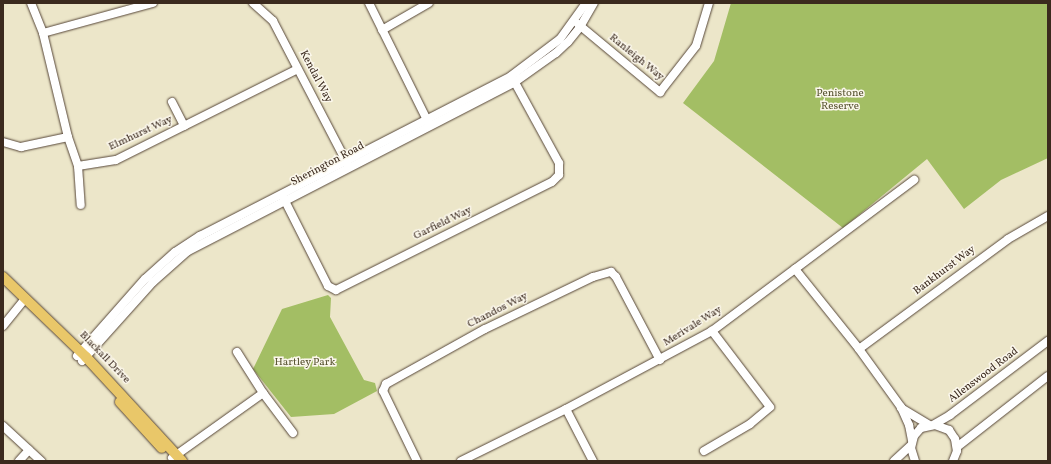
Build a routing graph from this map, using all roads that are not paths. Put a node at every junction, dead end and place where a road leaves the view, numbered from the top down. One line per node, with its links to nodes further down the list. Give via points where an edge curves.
1 (31, 3): 12 (street)
2 (153, 3): 9 (street)
3 (253, 3): 13 (street, Kendal Way, via 273,21)
4 (369, 3): 11 (street)
5 (429, 3): 11 (street)
6 (586, 3): 10 (street, Sherington Road)
7 (594, 3): 10 (street, Sherington Road)
8 (709, 3): 10 (street, Ranleigh Way, via 696,46 660,92)
9 (143, 4): 12 (street)
10 (578, 24): 14 (street, Sherington Road, via 556,53)
11 (382, 30): 16 (street)
12 (43, 33): 18 (street)
13 (298, 70): 17 (street, Elmhurst Way); 20 (street, Kendal Way)
14 (513, 79): 16 (street, Sherington Road); 23 (street, Garfield Way, via 560,163 559,174 552,182 336,290 328,286)
15 (172, 102): 17 (street)
16 (429, 124): 20 (street, Sherington Road)
17 (184, 126): 21 (street, Elmhurst Way, via 116,160)
18 (68, 137): 19 (street, via 21,147); 21 (street)
19 (3, 142)
20 (347, 164): 23 (street, Sherington Road)
21 (78, 166): 24 (street)
22 (914, 180): 26 (street, Merivale Way)
23 (283, 197): 35 (street, Sherington Road, via 175,252 145,279)
24 (80, 205)
25 (1048, 216): 33 (street, Bankhurst Way, via 978,260)
26 (795, 269): 31 (street, Merivale Way); 33 (street)
27 (3, 277): 29 (main road, Blackall Drive)
28 (3, 286): 29 (main road, Blackall Drive)
29 (24, 301): 30 (street); 35 (main road, Blackall Drive)
30 (3, 326)
31 (712, 331): 36 (street, Merivale Way); 46 (street, via 770,407 750,424)
32 (1048, 341): 41 (street, Allenswood Road, via 950,415)
33 (860, 349): 39 (street)
34 (237, 352): 38 (street)
35 (82, 356): 48 (main road, Blackall Drive)
36 (660, 360): 40 (street, Merivale Way); 51 (street, Chandos Way, via 616,276 611,272 594,277 485,330 386,384 383,391)
37 (1048, 376): 47 (street)
38 (263, 393): 43 (street); 48 (street)
39 (901, 407): 41 (street); 44 (street, via 909,425)
40 (566, 410): 52 (street, Merivale Way); 53 (street)
41 (931, 425): 44 (street, Allenswood Road, via 919,430); 47 (street, via 944,427 951,432)
42 (3, 426): 45 (street)
43 (293, 433)
44 (911, 443): 54 (street); 55 (street)
45 (29, 450): 49 (street); 50 (street)
46 (704, 451)
47 (956, 456)
48 (176, 459)
49 (19, 461)
50 (41, 461)
51 (417, 461)
52 (461, 461)
53 (593, 461)
54 (894, 461)
55 (915, 461)

